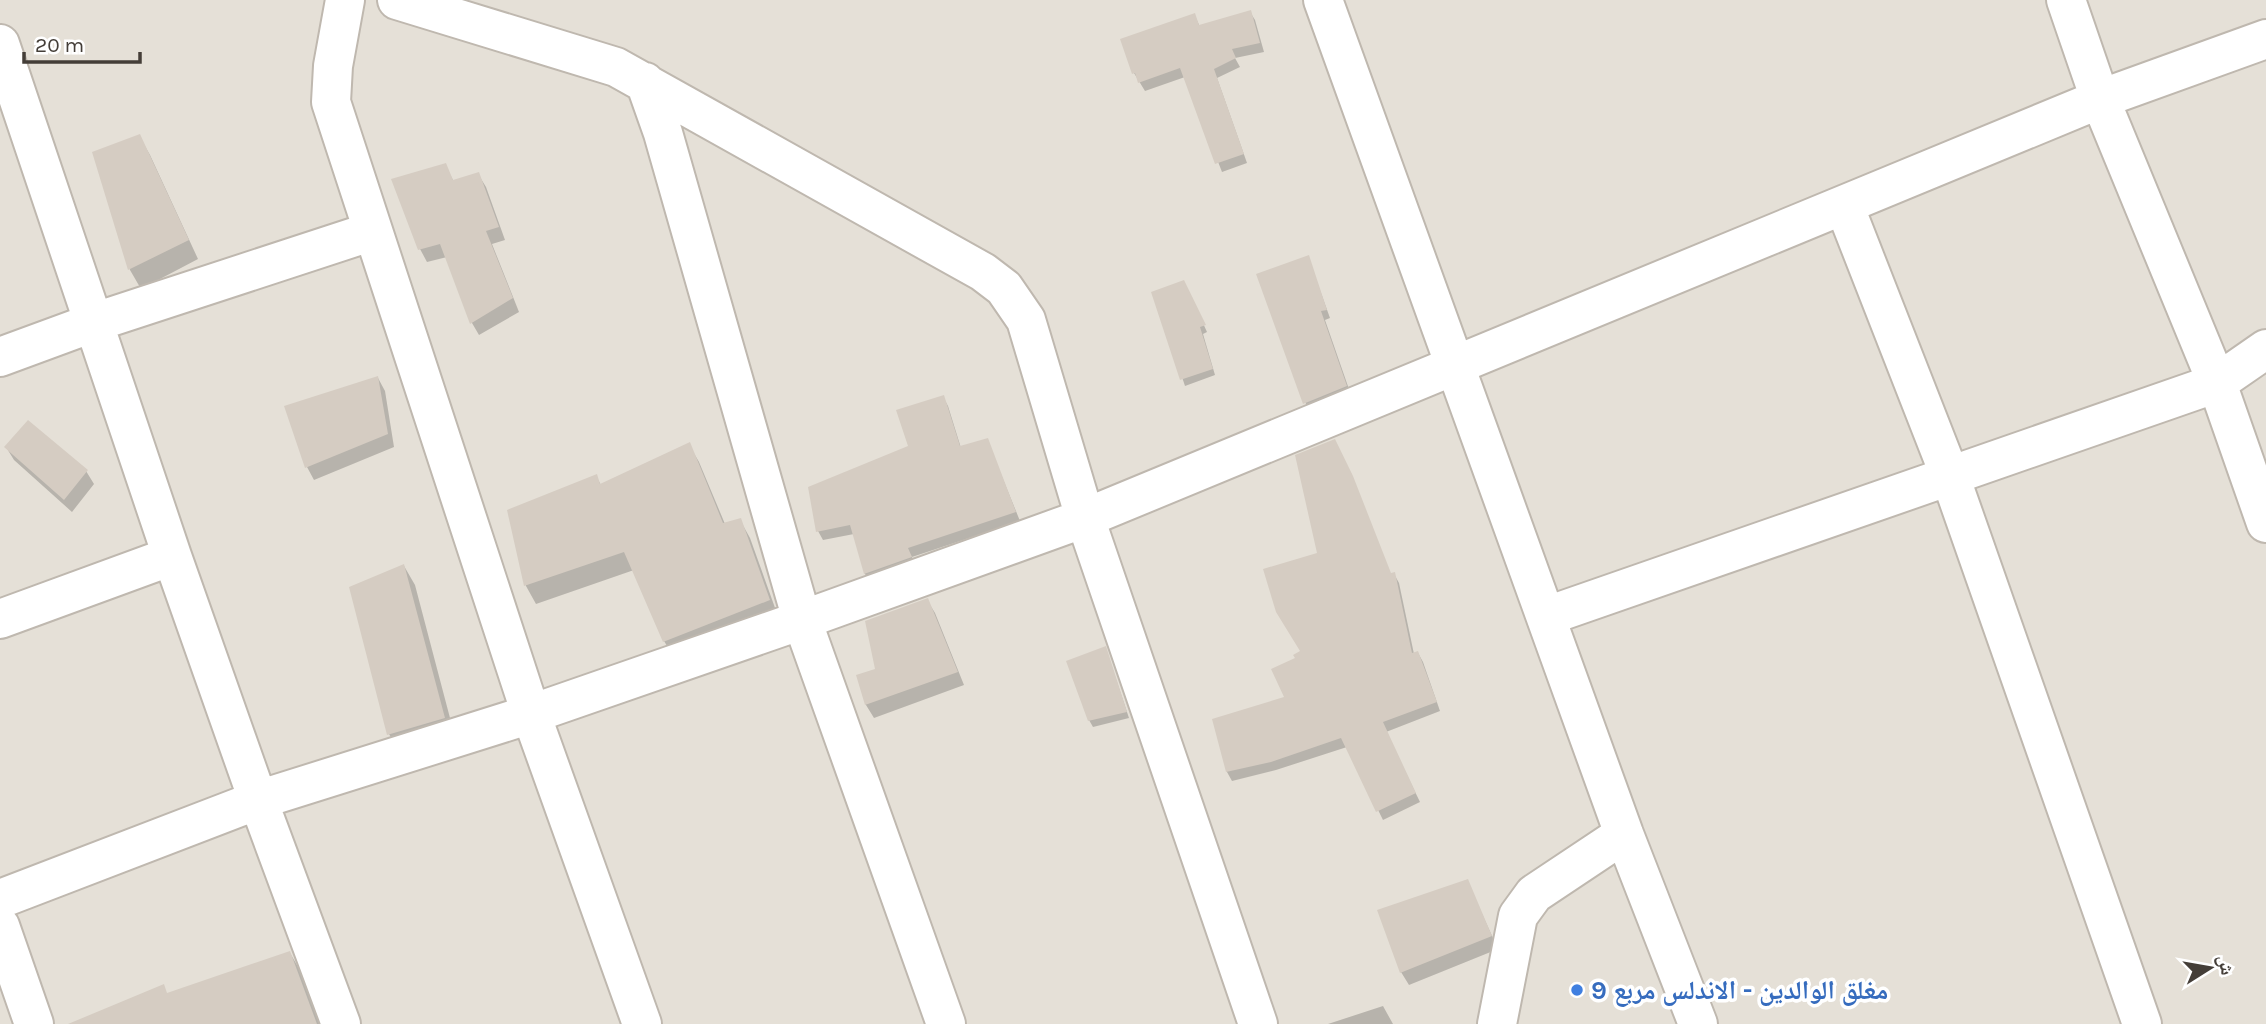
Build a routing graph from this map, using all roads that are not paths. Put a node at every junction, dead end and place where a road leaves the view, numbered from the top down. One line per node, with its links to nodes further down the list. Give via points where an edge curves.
1 (345, 0): 10 (street, via 332,66 331,102)
2 (397, 0): 7 (street, via 616,67)
3 (1323, 0): 14 (street)
4 (2066, 0): 8 (street)
5 (2266, 39): 8 (street)
6 (0, 44): 11 (street)
7 (645, 82): 17 (street, via 984,271 1004,288 1026,320); 22 (street)
8 (2100, 99): 9 (street); 15 (street)
9 (1844, 205): 14 (street); 16 (street)
10 (373, 231): 11 (street); 23 (street)
11 (94, 322): 13 (street); 19 (street)
12 (2266, 349): 15 (street)
13 (0, 357)
14 (1456, 363): 17 (street); 20 (street)
15 (2217, 383): 16 (street); 18 (street)
16 (1950, 477): 20 (street); 35 (street)
17 (1085, 517): 22 (street); 32 (street)
18 (2266, 523)
19 (172, 556): 21 (street); 24 (street)
20 (1547, 617): 25 (street)
21 (0, 619)
22 (802, 620): 23 (street); 31 (street)
23 (531, 714): 24 (street); 30 (street)
24 (258, 800): 26 (street); 29 (street)
25 (1624, 834): 33 (street, via 1534,894 1518,916); 34 (street)
26 (0, 899)
27 (0, 926): 28 (street)
28 (34, 1024)
29 (341, 1024)
30 (642, 1024)
31 (946, 1024)
32 (1258, 1024)
33 (1497, 1024)
34 (1698, 1024)
35 (2142, 1024)

